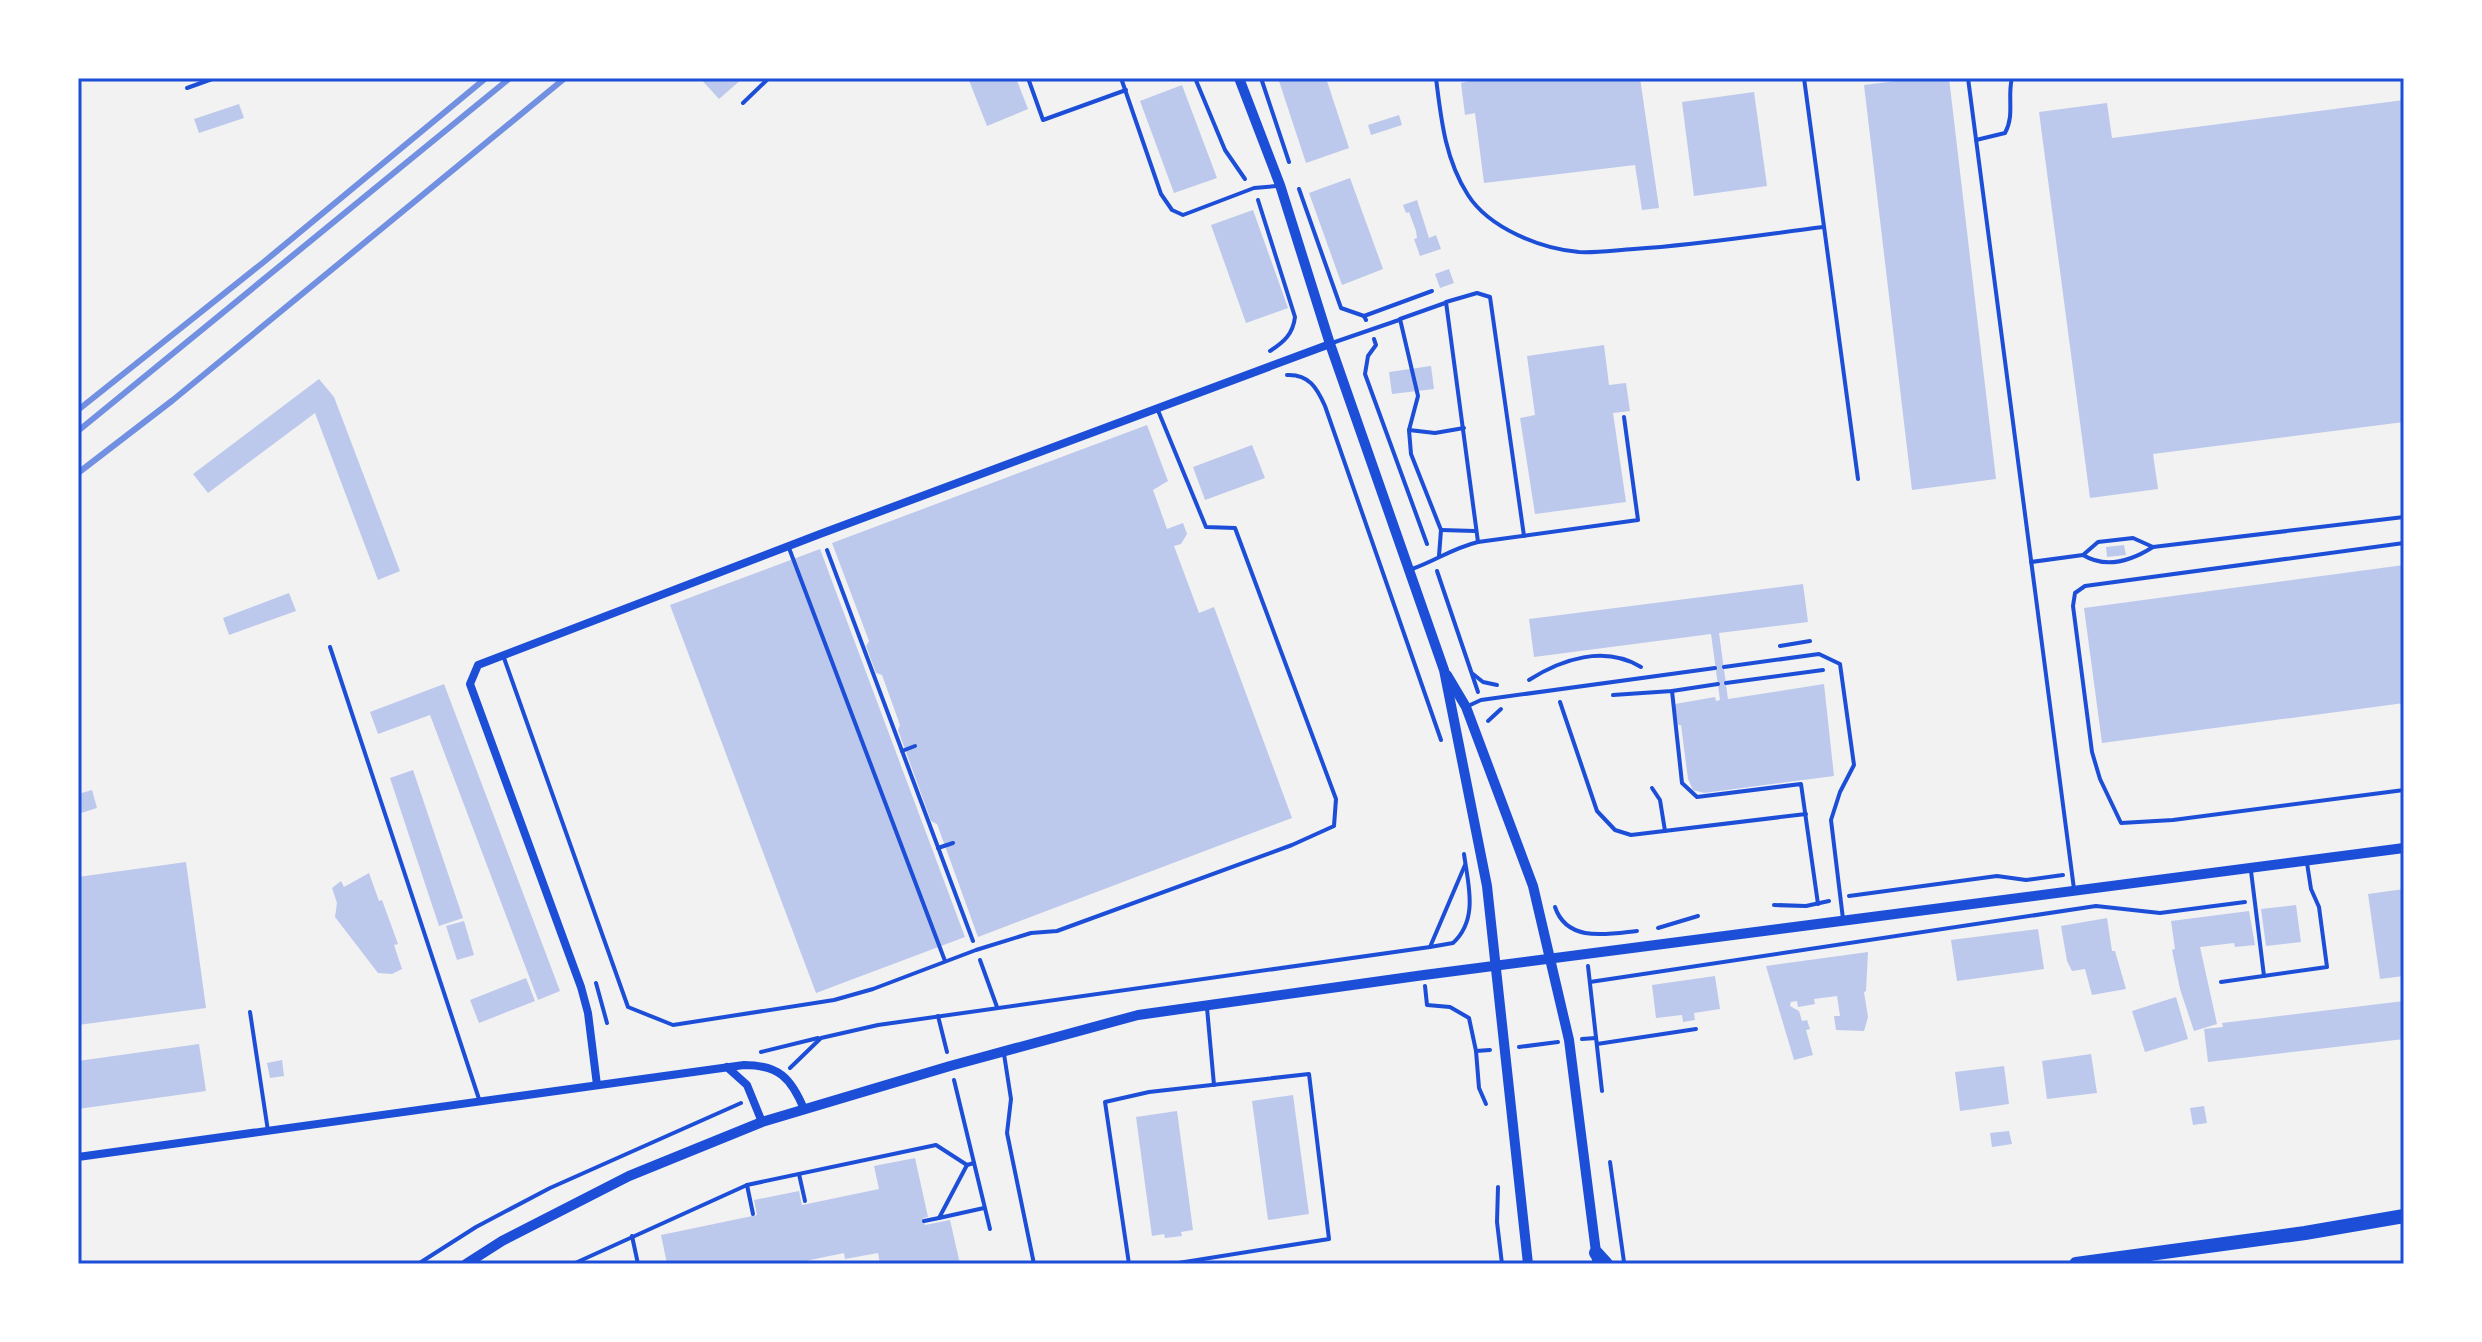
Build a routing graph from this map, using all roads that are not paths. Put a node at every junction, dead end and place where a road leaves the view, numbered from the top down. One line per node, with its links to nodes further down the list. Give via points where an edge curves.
1 (215, 78): 10 (lane)
2 (769, 78): 12 (lane)
3 (1028, 78): 11 (lane, via 1043,120)
4 (1121, 78): 11 (lane)
5 (1239, 78): 14 (street)
6 (1436, 78): 15 (lane, via 1452,166 1470,198 1498,223 1534,243 1580,252)
7 (1804, 78): 15 (lane)
8 (1968, 78): 13 (lane)
9 (2012, 78): 13 (lane, via 2011,122 2005,133)
10 (187, 88)
11 (1126, 90): 14 (lane, via 1161,194 1172,210 1183,215 1254,188)
12 (743, 103)
13 (1976, 140): 34 (lane)
14 (1280, 185): 18 (street)
15 (1823, 227): 23 (lane)
16 (1446, 302): 17 (lane); 21 (lane); 27 (lane, via 1477,293 1490,297)
17 (1400, 319): 18 (lane); 22 (lane, via 1418,396)
18 (1330, 344): 19 (street); 35 (street)
19 (1157, 408): 30 (street); 49 (lane, via 1206,527 1235,528 1336,799 1334,826 1057,931 1031,933)
20 (1624, 417): 27 (lane, via 1638,520)
21 (1464, 428): 22 (lane); 26 (lane)
22 (1409, 430): 25 (lane, via 1411,454)
23 (1858, 479)
24 (2404, 517): 31 (lane)
25 (1441, 530): 26 (lane); 33 (lane)
26 (1475, 531): 28 (lane)
27 (1524, 536): 28 (lane)
28 (1478, 542): 33 (lane)
29 (2404, 543): 42 (lane, via 2085,586 2075,593 2073,606 2092,752 2121,823)
30 (788, 546): 37 (street); 49 (lane)
31 (2153, 547): 32 (lane, via 2134,559 2097,564); 32 (lane, via 2133,538 2098,542)
32 (2083, 555): 34 (lane)
33 (1439, 556): 35 (lane)
34 (2031, 562): 46 (lane)
35 (1409, 570): 40 (street)
36 (330, 647): 59 (lane)
37 (503, 655): 49 (lane, via 628,1007 673,1025 834,1000); 57 (street, via 478,665 470,684 581,987)
38 (1724, 667): 47 (lane, via 1819,654 1840,664 1854,765 1831,820)
39 (1715, 668): 41 (lane, via 1481,700)
40 (1444, 670): 41 (street); 50 (street, via 1487,886)
41 (1466, 707): 48 (street, via 1533,886)
42 (2404, 790)
43 (2404, 848): 44 (street)
44 (2307, 861): 45 (street); 51 (lane, via 2327,967)
45 (2250, 868): 46 (street); 51 (lane)
46 (2074, 892): 47 (street)
47 (1844, 921): 48 (street)
48 (1551, 960): 50 (street); 66 (street, via 1569,1040)
49 (945, 961)
50 (1495, 965): 53 (street); 72 (street)
51 (2264, 976): 52 (lane)
52 (2221, 982)
53 (1206, 1004): 55 (street, via 1138,1015); 58 (lane)
54 (250, 1012): 62 (lane)
55 (1003, 1051): 60 (street); 68 (lane, via 1011,1099 1007,1133)
56 (726, 1067): 57 (street); 60 (street, via 756,1065 783,1075 795,1086); 61 (street, via 747,1085)
57 (597, 1085): 59 (street)
58 (1214, 1085): 65 (lane, via 1309,1074 1329,1239); 69 (lane, via 1105,1102)
59 (479, 1102): 62 (street)
60 (804, 1109): 61 (street)
61 (762, 1122): 67 (street, via 629,1176)
62 (268, 1131): 63 (street)
63 (78, 1157)
64 (2404, 1216): 73 (main road)
65 (1227, 1257): 70 (lane); 71 (lane)
66 (1600, 1260)
67 (466, 1264)
68 (1034, 1264)
69 (1129, 1264)
70 (1175, 1264)
71 (1228, 1264)
72 (1528, 1264)
73 (2076, 1264)

